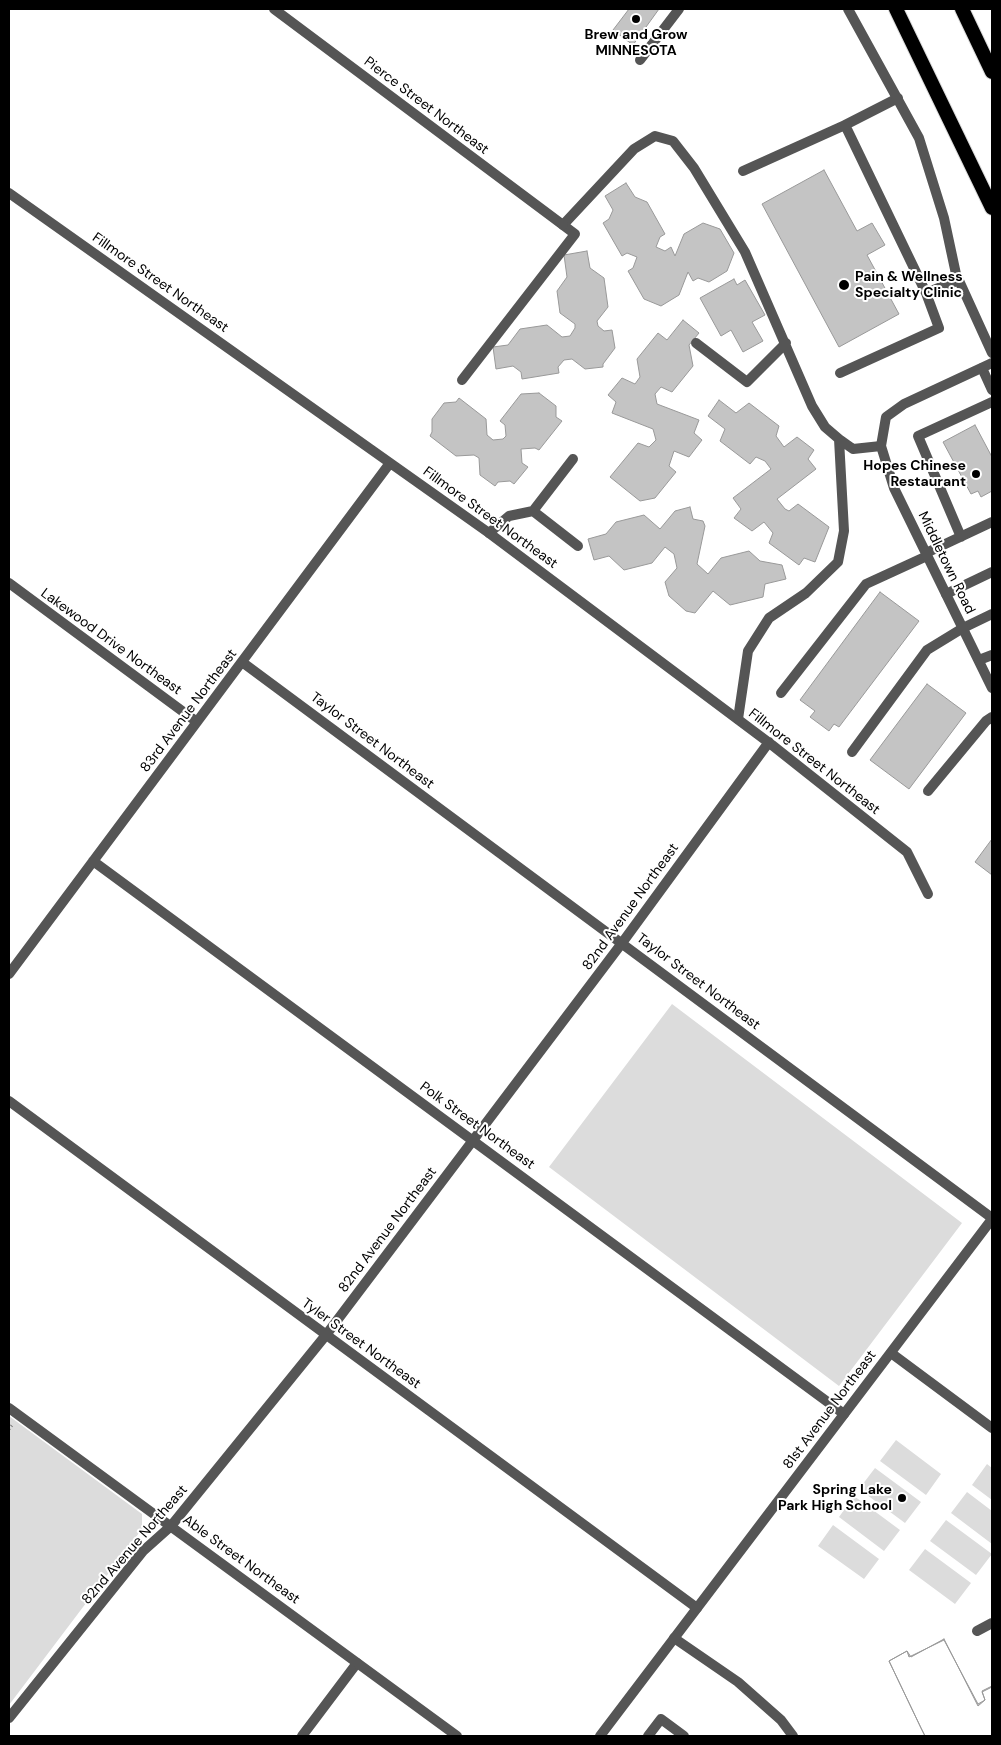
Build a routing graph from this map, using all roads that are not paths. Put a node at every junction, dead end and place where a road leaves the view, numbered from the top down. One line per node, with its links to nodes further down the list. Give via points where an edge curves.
1 (274, 9): 15 (street, Pierce Street Northeast)
2 (679, 9): 8 (street)
3 (848, 9): 10 (street)
4 (891, 9): 7 (highway)
5 (896, 9): 7 (highway)
6 (962, 9): 9 (highway)
7 (907, 31): 14 (highway)
8 (640, 60)
9 (992, 72)
10 (898, 98): 11 (street); 16 (street, via 919,138 944,218)
11 (845, 124): 12 (street); 17 (street)
12 (743, 171)
13 (9, 193): 30 (street, Fillmore Street Northeast)
14 (992, 208)
15 (562, 225): 19 (street, via 634,149 656,136 673,141 694,168 745,252); 24 (street, via 574,234)
16 (958, 280): 17 (street); 20 (street)
17 (926, 293): 23 (street, via 939,328)
18 (696, 343): 19 (street, via 747,382)
19 (786, 343): 27 (street, via 812,406 825,427)
20 (992, 354)
21 (992, 363): 22 (street, Middletown Road)
22 (982, 368): 25 (street); 28 (street, Middletown Road, via 904,404 886,417)
23 (840, 374)
24 (462, 380)
25 (992, 390)
26 (992, 402): 34 (street, via 918,436)
27 (839, 439): 28 (street, via 853,449); 48 (street, via 844,531 838,562 806,593 769,618 748,651)
28 (882, 446): 36 (street, Middletown Road, via 894,488)
29 (573, 459): 31 (street)
30 (390, 463): 33 (street, Fillmore Street Northeast); 44 (street, 83rd Avenue Northeast)
31 (533, 511): 33 (street, via 509,516); 35 (street)
32 (992, 522): 34 (street)
33 (489, 533): 48 (street, Fillmore Street Northeast)
34 (961, 537): 36 (street)
35 (578, 546)
36 (927, 554): 39 (street, Middletown Road); 46 (street, via 866,584)
37 (992, 572): 39 (street)
38 (9, 583): 49 (street, Lakewood Drive Northeast)
39 (946, 594): 41 (street, Middletown Road)
40 (992, 614): 41 (street)
41 (963, 628): 43 (street, Middletown Road); 51 (street, via 927,650)
42 (992, 655): 43 (street)
43 (979, 660): 45 (street, Middletown Road)
44 (242, 662): 49 (street, 83rd Avenue Northeast); 55 (street, Taylor Street Northeast)
45 (992, 688)
46 (781, 693)
47 (992, 717): 52 (street)
48 (738, 719): 50 (street, Fillmore Street Northeast)
49 (198, 722): 53 (street, 83rd Avenue Northeast)
50 (769, 742): 54 (street, Fillmore Street Northeast, via 907,852); 55 (street, 82nd Avenue Northeast)
51 (852, 752)
52 (928, 792)
53 (93, 861): 56 (street, 83rd Avenue Northeast); 58 (street, Polk Street Northeast)
54 (928, 894)
55 (622, 943): 58 (street, 82nd Avenue Northeast); 59 (street, Taylor Street Northeast)
56 (9, 974)
57 (9, 1101): 60 (street, Tyler Street Northeast)
58 (473, 1140): 60 (street, 82nd Avenue Northeast); 63 (street, Polk Street Northeast)
59 (992, 1219): 61 (street, 81st Avenue Northeast)
60 (326, 1335): 65 (street, 82nd Avenue Northeast); 66 (street, Tyler Street Northeast)
61 (891, 1353): 63 (street, 81st Avenue Northeast); 64 (street)
62 (9, 1408): 65 (street, Able Street Northeast)
63 (844, 1414): 66 (street, 81st Avenue Northeast)
64 (992, 1428)
65 (171, 1526): 70 (street, Able Street Northeast); 71 (street, 82nd Avenue Northeast, via 144,1551)
66 (697, 1608): 69 (street, 81st Avenue Northeast)
67 (992, 1622): 68 (street)
68 (977, 1631)
69 (674, 1638): 74 (street, 81st Avenue Northeast); 77 (street, via 738,1682 781,1720)
70 (357, 1663): 72 (street); 73 (street, Able Street Northeast)
71 (9, 1718)
72 (302, 1736)
73 (456, 1736)
74 (600, 1736)
75 (648, 1736): 76 (street, via 661,1719)
76 (684, 1736)
77 (793, 1736)

